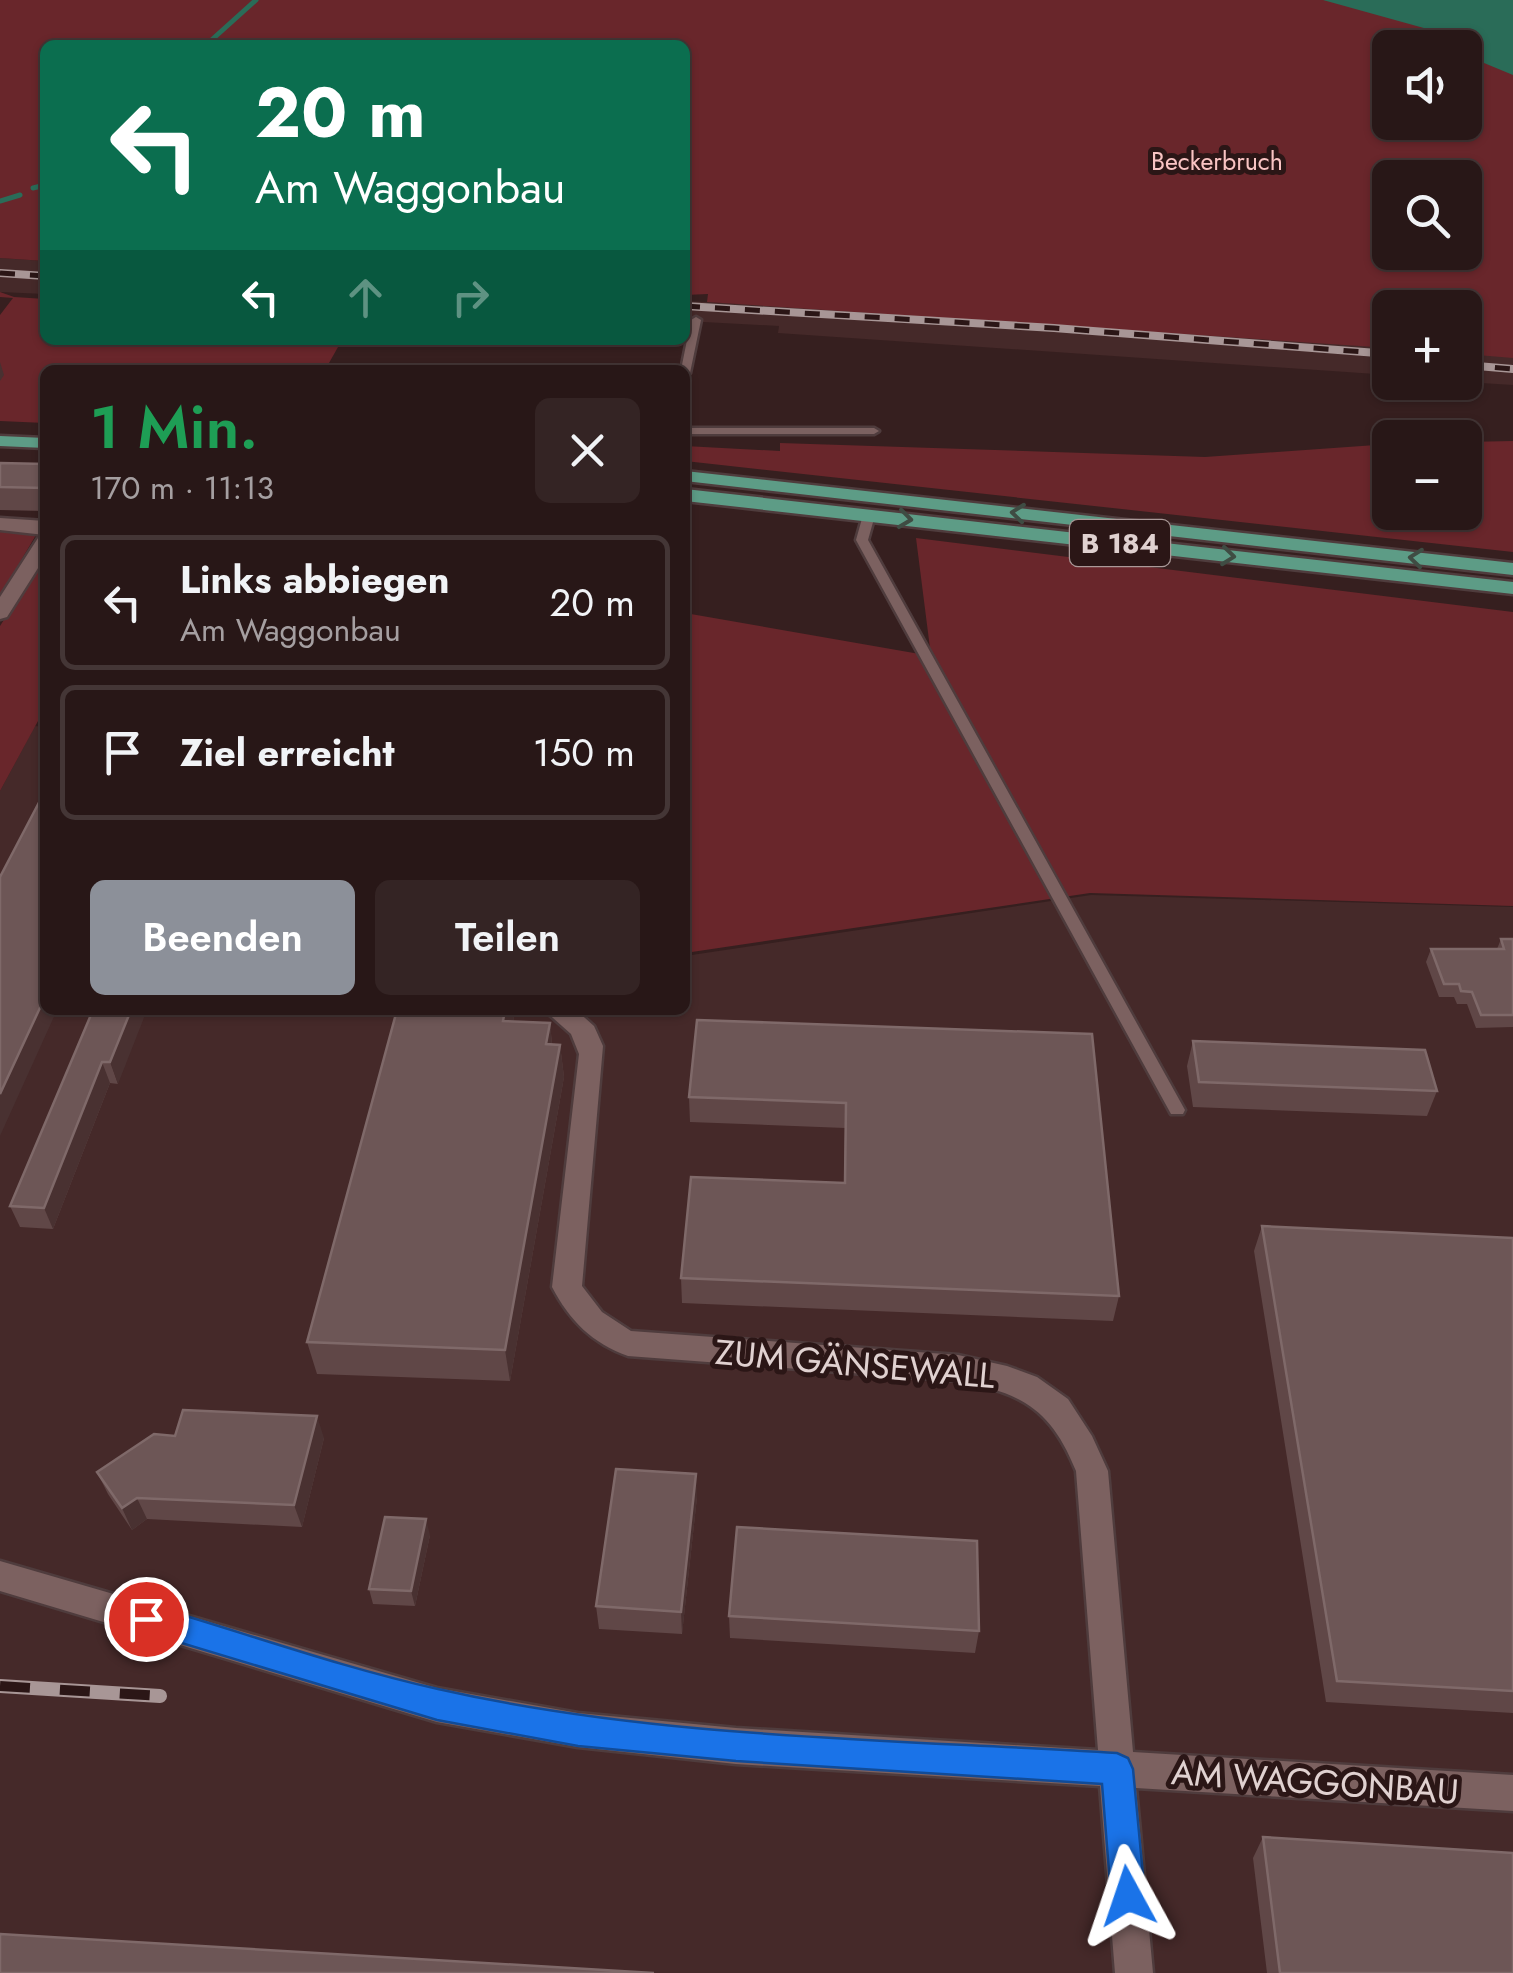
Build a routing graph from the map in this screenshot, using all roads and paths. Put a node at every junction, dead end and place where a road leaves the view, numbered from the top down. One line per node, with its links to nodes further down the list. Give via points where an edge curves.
1 (696, 320): 2 (lane)
2 (687, 365)
3 (874, 430): 4 (lane)
4 (690, 432)
5 (0, 441): 6 (main road)
6 (40, 442)
7 (690, 477): 13 (main road, B 184, one-way to 7)
8 (690, 496): 9 (main road, B 184)
9 (870, 515): 14 (main road, B 184, one-way to 14); 17 (lane, via 862,540 868,552)
10 (0, 524): 11 (street)
11 (40, 526)
12 (40, 550): 15 (street)
13 (1513, 569)
14 (1513, 588)
15 (0, 613)
16 (566, 1015): 19 (street, ZUM GÄNSEWALL, via 590,1039 592,1054 566,1287 580,1313 601,1331 628,1343 699,1351 1012,1377 1062,1412 1092,1470)
17 (1177, 1110)
18 (0, 1576): 19 (street, AM WAGGONBAU, via 496,1716 650,1738)
19 (1117, 1769): 20 (street, AM WAGGONBAU); 21 (street, ZUM GÄNSEWALL)
20 (1513, 1794)
21 (1134, 1973)

